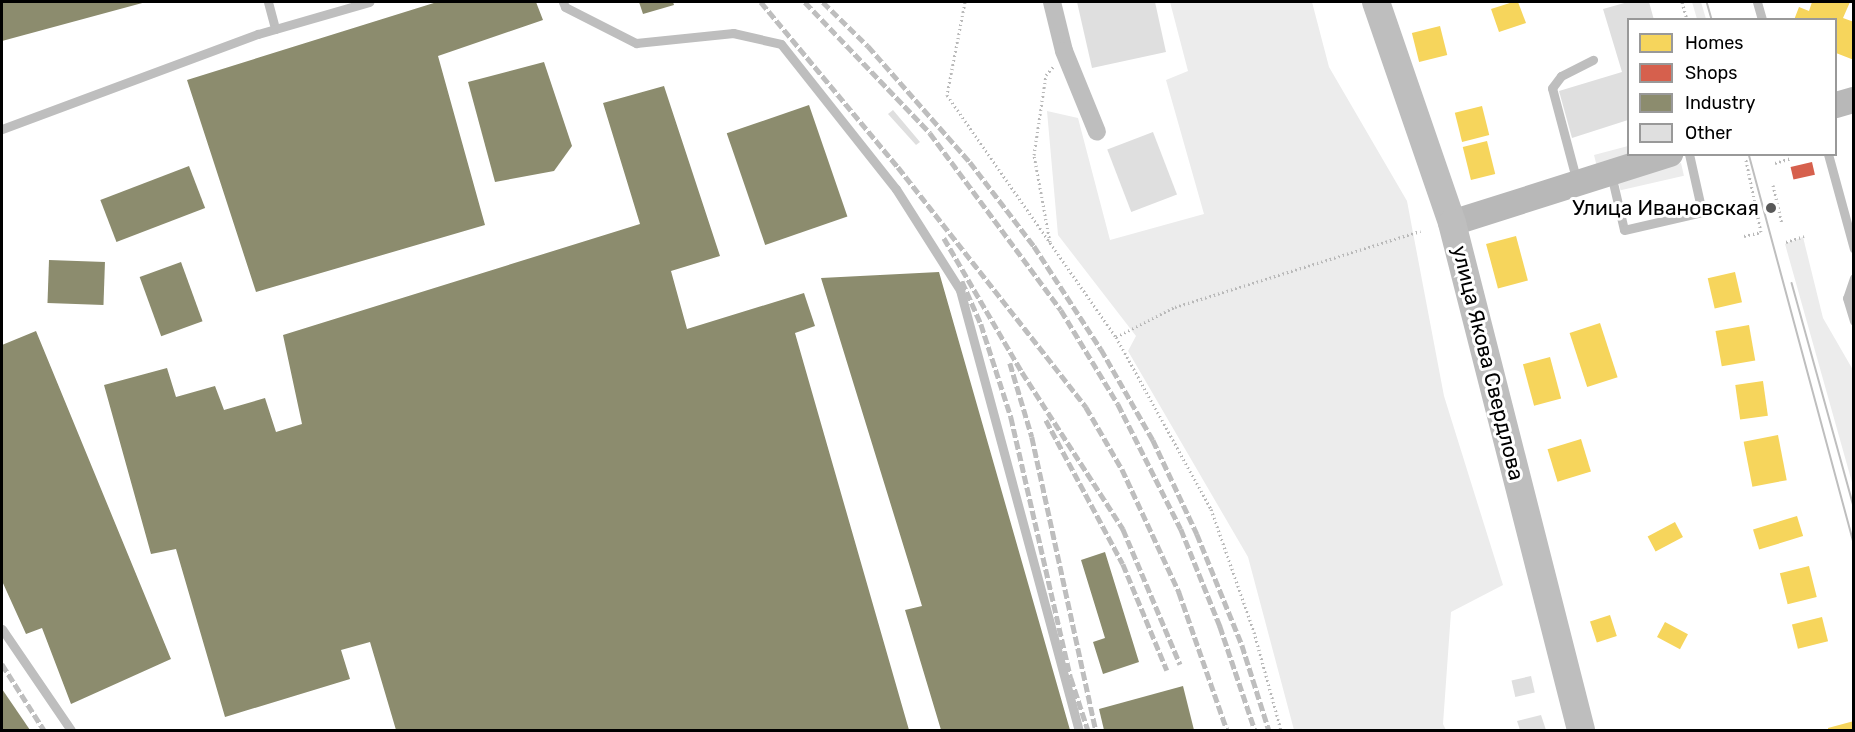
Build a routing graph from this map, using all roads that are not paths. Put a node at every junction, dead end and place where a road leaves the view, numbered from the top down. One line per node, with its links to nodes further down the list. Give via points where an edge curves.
1 (268, 2): 8 (lane)
2 (369, 2): 8 (lane)
3 (563, 2): 25 (lane, via 565,7 636,43 733,33 781,44 896,189 960,290)
4 (1052, 2): 13 (street, via 1064,51)
5 (1376, 2): 19 (main road, улица Якова Свердлова)
6 (1757, 2): 7 (lane)
7 (1761, 18)
8 (275, 29): 12 (lane)
9 (1593, 60): 18 (lane, via 1561,76 1552,88)
10 (1854, 100): 11 (street)
11 (1837, 105)
12 (2, 129)
13 (1097, 132)
14 (1664, 156): 17 (street)
15 (1689, 156): 17 (lane, via 1702,212 1624,230)
16 (1829, 156): 20 (lane)
17 (1611, 174): 18 (street)
18 (1577, 185): 19 (street)
19 (1452, 223): 26 (main road, улица Якова Свердлова)
20 (1854, 249)
21 (1854, 278): 22 (lane, via 1847,298)
22 (1854, 321)
23 (2, 629): 24 (lane)
24 (71, 730)
25 (1079, 730)
26 (1581, 730)

